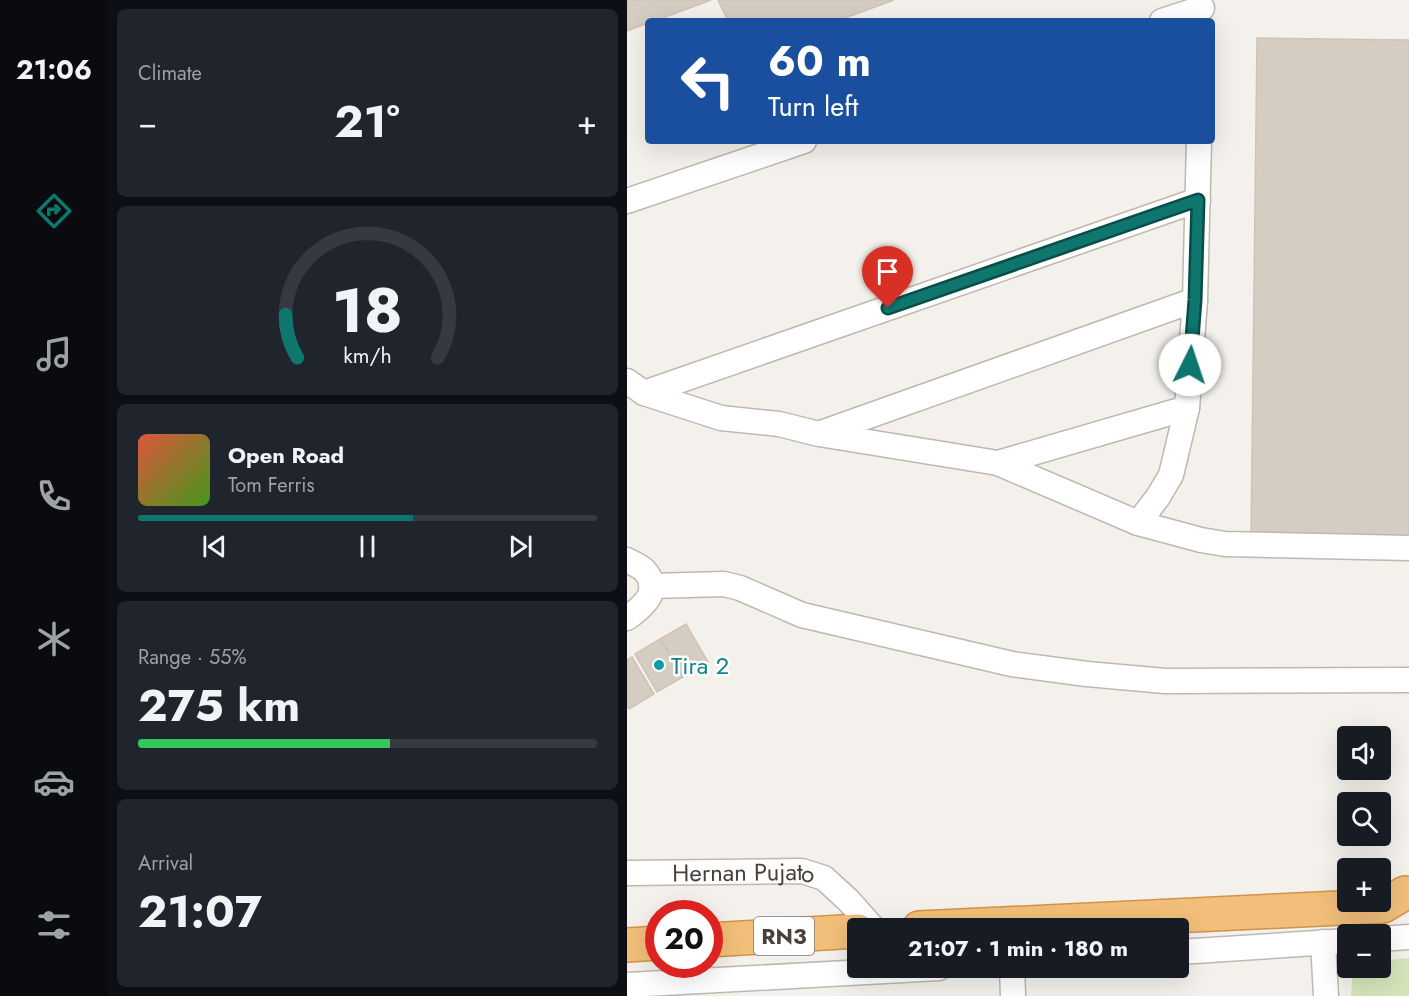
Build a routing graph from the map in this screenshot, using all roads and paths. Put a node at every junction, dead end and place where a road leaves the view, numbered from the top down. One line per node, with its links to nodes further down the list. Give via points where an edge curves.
1 (1202, 10): 2 (street)
2 (1173, 18)
3 (795, 144): 6 (street)
4 (1199, 144): 5 (street)
5 (1198, 200): 7 (street); 8 (street)
6 (627, 201)
7 (1195, 300): 9 (street); 10 (street)
8 (635, 387): 10 (street, via 721,418 779,424)
9 (1187, 408): 11 (street); 12 (street, via 1171,475)
10 (819, 434): 11 (street)
11 (998, 463): 12 (street)
12 (1138, 523): 13 (street, via 1225,544)
13 (1409, 548)
14 (627, 560): 15 (street, via 644,569)
15 (651, 586): 16 (street, via 652,593 643,608); 17 (street, via 724,584 802,615 1012,664 1087,674 1164,681)
16 (627, 618)
17 (1409, 680)
18 (627, 873): 20 (street, Hernan Pujato, via 802,871 824,878)
19 (1408, 891): 21 (highway, via 1383,906)
20 (864, 918)
21 (1161, 918)
22 (847, 933): 25 (highway, RN3)
23 (1409, 937): 24 (street)
24 (1391, 938)
25 (723, 939)
26 (1337, 941): 27 (street)
27 (1323, 942): 30 (street); 35 (street)
28 (645, 944): 29 (highway)
29 (627, 945)
30 (1189, 951)
31 (847, 973): 33 (street)
32 (1012, 978): 34 (street)
33 (627, 985)
34 (1013, 996)
35 (1326, 996)

